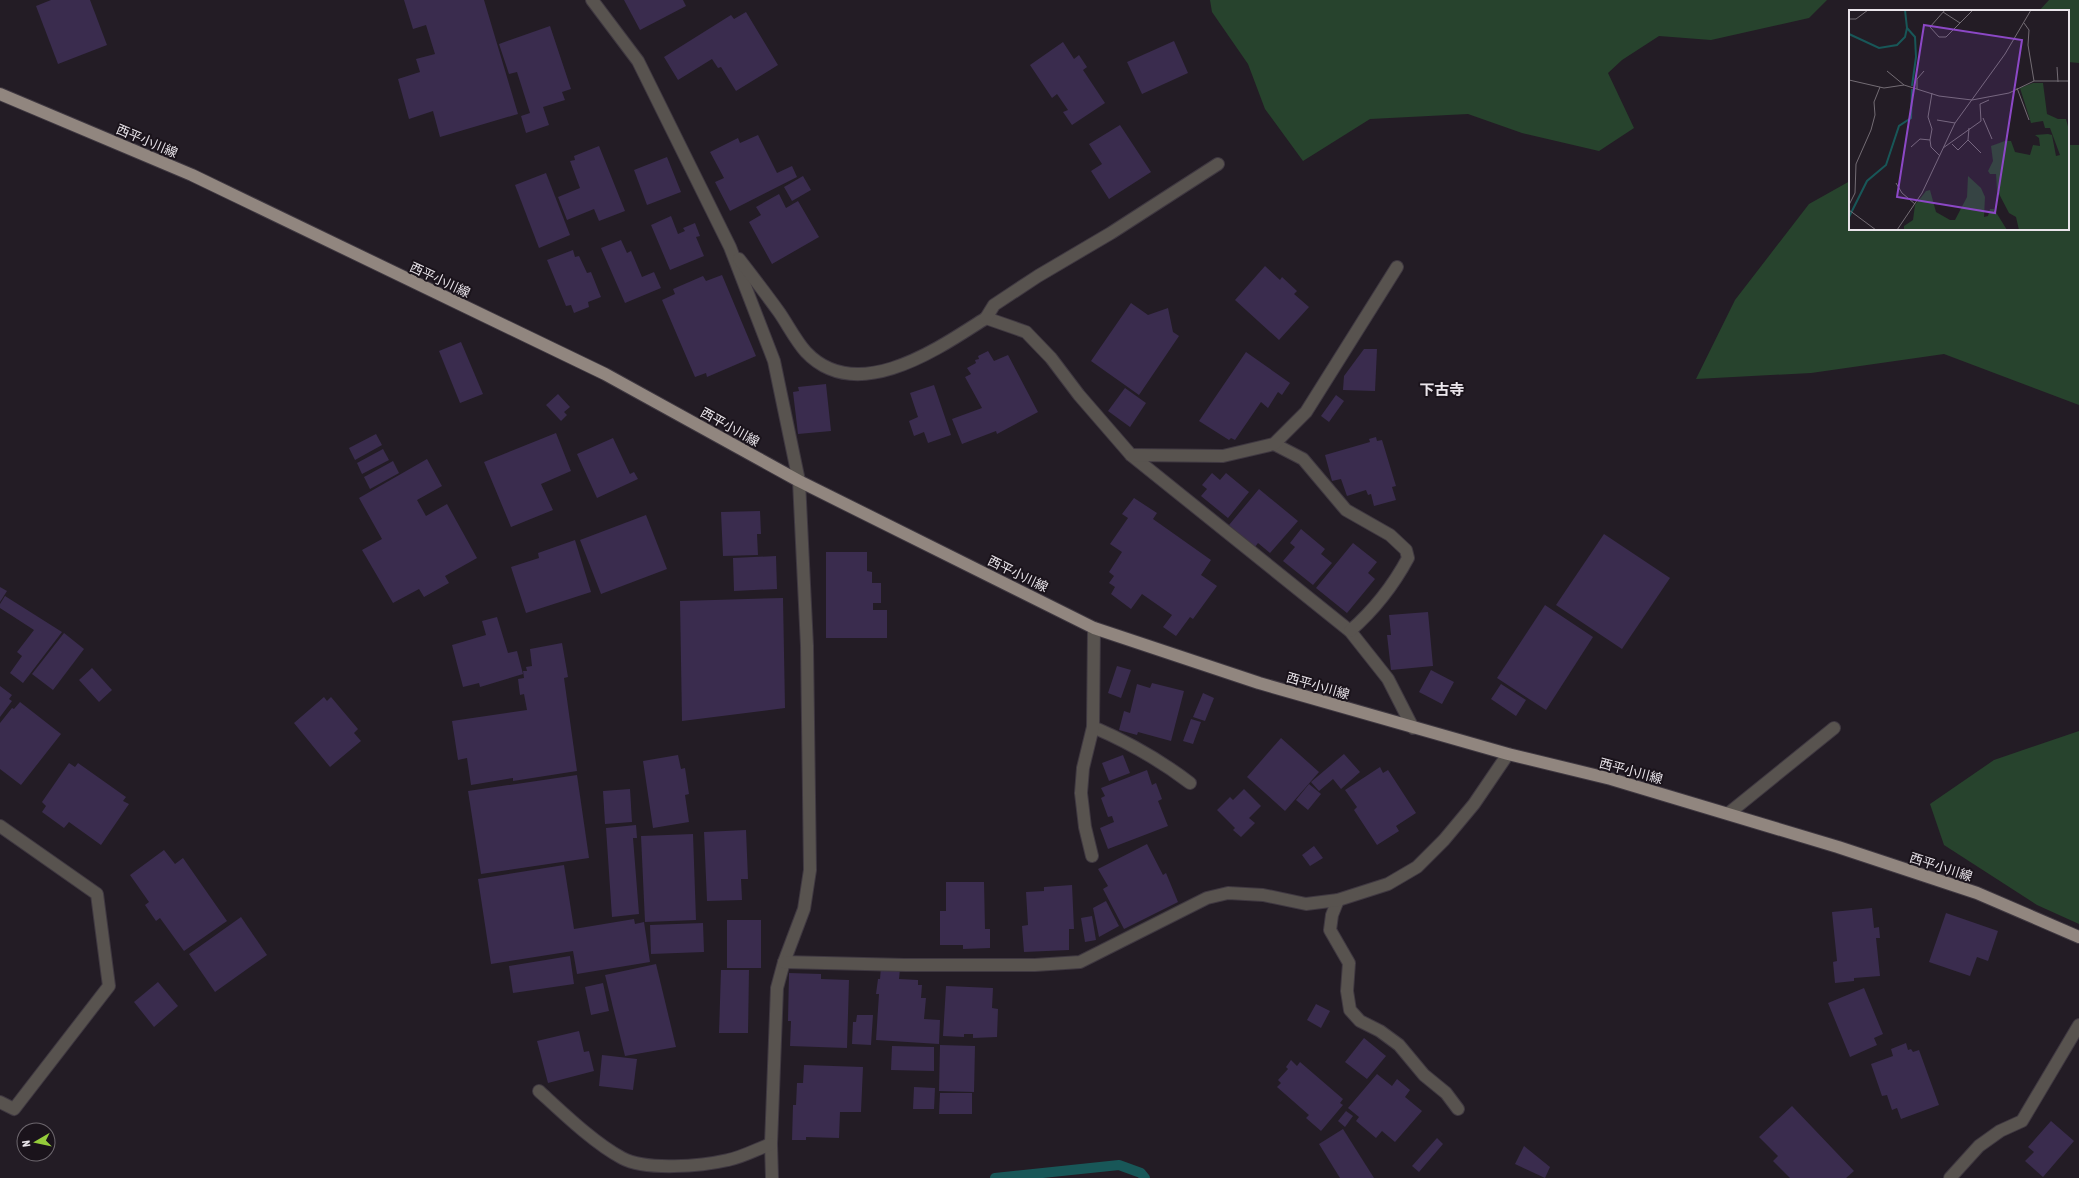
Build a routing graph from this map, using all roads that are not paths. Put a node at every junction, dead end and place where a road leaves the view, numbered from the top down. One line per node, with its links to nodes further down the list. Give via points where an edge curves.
1 (592, 0): 4 (street, via 638,61)
2 (0, 94): 9 (main road, 西平小川線, via 192,176 605,374)
3 (1218, 164): 6 (street, via 1111,233 1038,276 994,306)
4 (730, 247): 6 (street, via 806,352 831,371 864,374 895,368 927,355); 9 (street, via 774,361)
5 (1397, 267): 7 (street, via 1306,412)
6 (986, 318): 8 (street, via 1026,332 1051,358)
7 (1274, 444): 8 (street, via 1223,456); 11 (street, via 1302,459 1346,510 1390,535 1406,550 1408,558 1398,576 1369,614)
8 (1131, 455): 11 (street)
9 (799, 481): 10 (main road, 西平小川線); 22 (street, via 807,646 810,870 804,909)
10 (1094, 628): 12 (street); 13 (main road, 西平小川線, via 1259,683)
11 (1350, 630): 13 (street, via 1388,679)
12 (1093, 727): 16 (street, via 1127,742 1163,763); 19 (street, via 1083,768 1081,793)
13 (1413, 728): 15 (main road, 西平小川線)
14 (1834, 728): 17 (street)
15 (1508, 754): 17 (main road, 西平小川線, via 1611,779); 20 (street, via 1474,804 1417,867 1388,884)
16 (1190, 784)
17 (1729, 813): 21 (main road, 西平小川線, via 1977,894)
18 (0, 826): 25 (street, via 97,894 109,986 14,1109)
19 (1092, 856)
20 (1338, 900): 22 (street, via 1306,904 1263,895 1228,893 1206,898 1080,962 1035,965); 26 (street, via 1332,914 1330,930 1349,963 1347,990 1350,1010 1360,1021 1399,1045 1424,1075 1446,1093)
21 (2079, 937)
22 (784, 962): 27 (street, via 777,988)
23 (2079, 1025): 29 (street, via 2022,1121 2000,1131 1979,1146)
24 (539, 1091): 27 (street, via 579,1127 623,1159 651,1167 728,1160)
25 (0, 1102)
26 (1458, 1109)
27 (771, 1144): 28 (street)
28 (772, 1178)
29 (1950, 1178)

